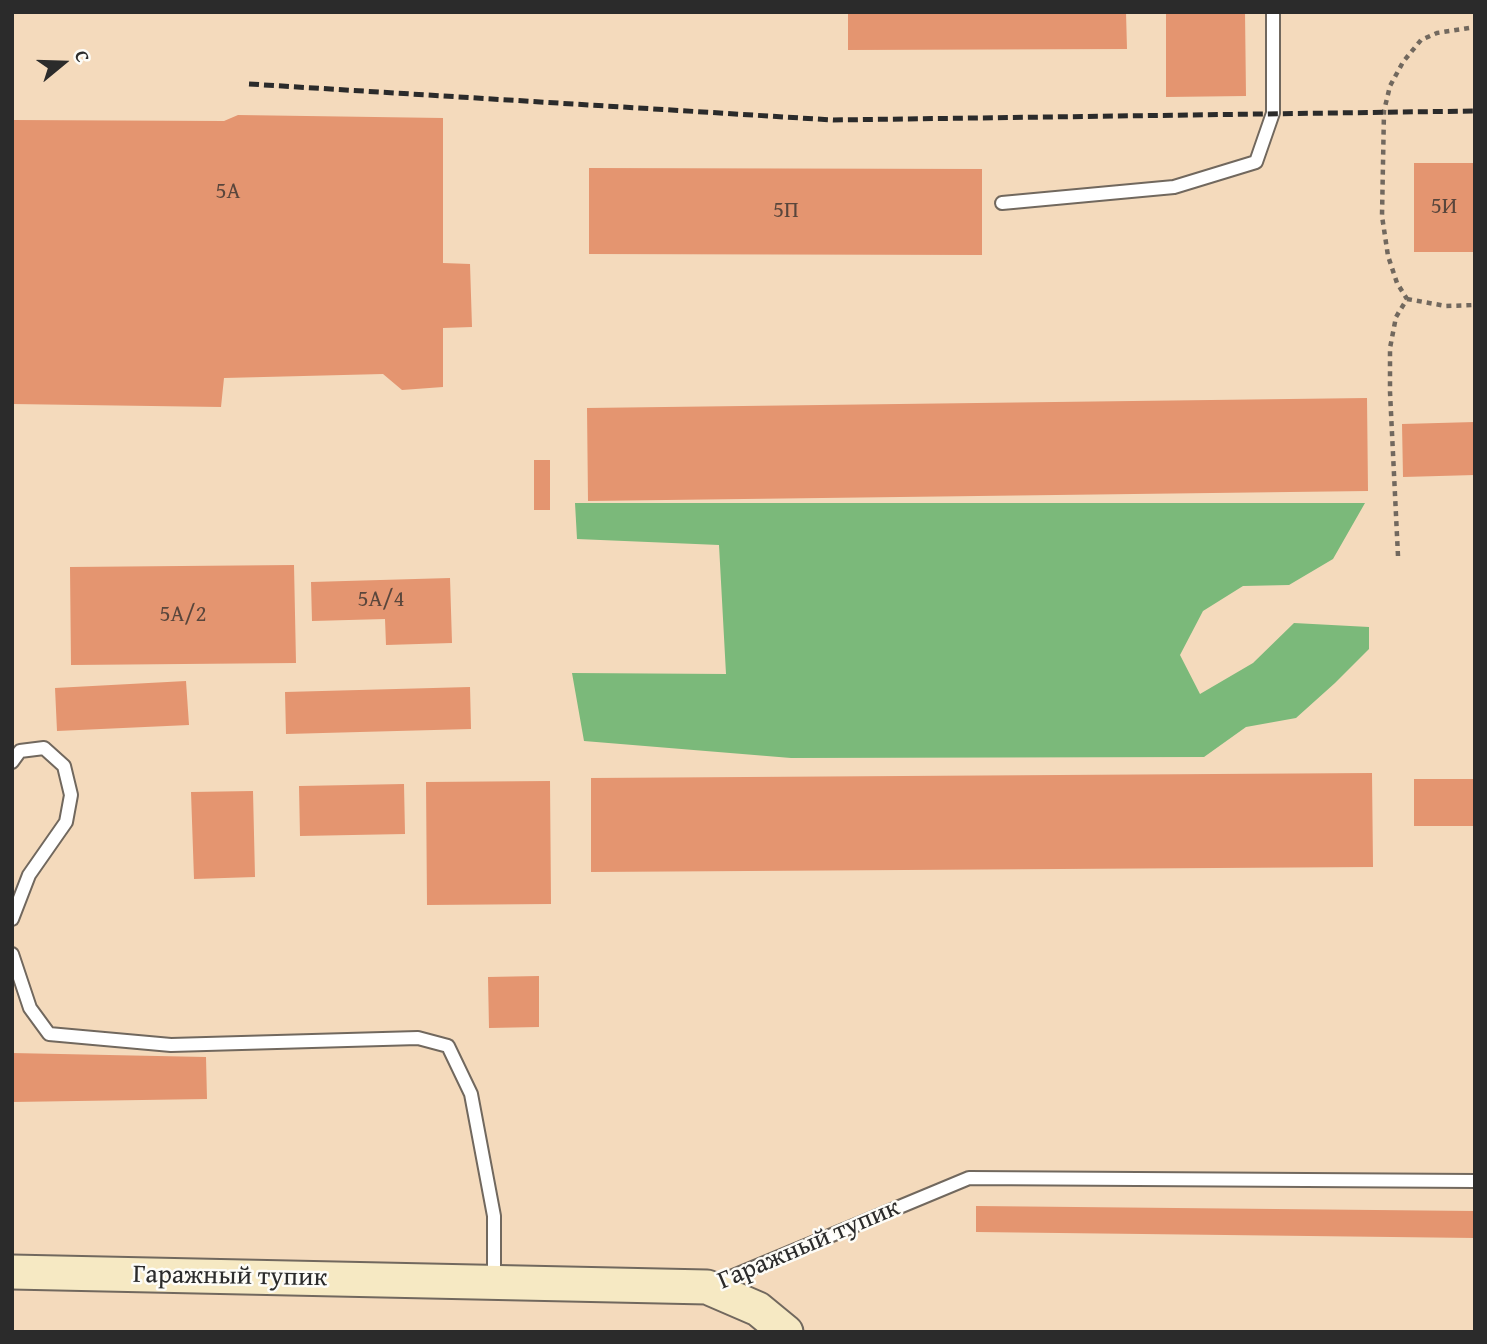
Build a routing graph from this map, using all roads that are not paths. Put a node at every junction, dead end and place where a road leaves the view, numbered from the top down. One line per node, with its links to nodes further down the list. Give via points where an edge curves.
1 (1273, 12): 2 (lane, via 1273,113 1256,162 1174,187)
2 (1002, 203)
3 (12, 762): 4 (lane, via 20,751 44,748 64,766 71,795 66,822 29,875)
4 (12, 919)
5 (12, 954): 8 (lane, via 30,1009 49,1034 171,1045 418,1038 448,1046 471,1094 494,1216)
6 (1475, 1181): 9 (lane, Гаражный тупик, via 968,1178)
7 (12, 1272): 8 (street, Гаражный тупик)
8 (494, 1283): 9 (street, Гаражный тупик)
9 (707, 1287): 10 (street, via 758,1309)
10 (786, 1332)

